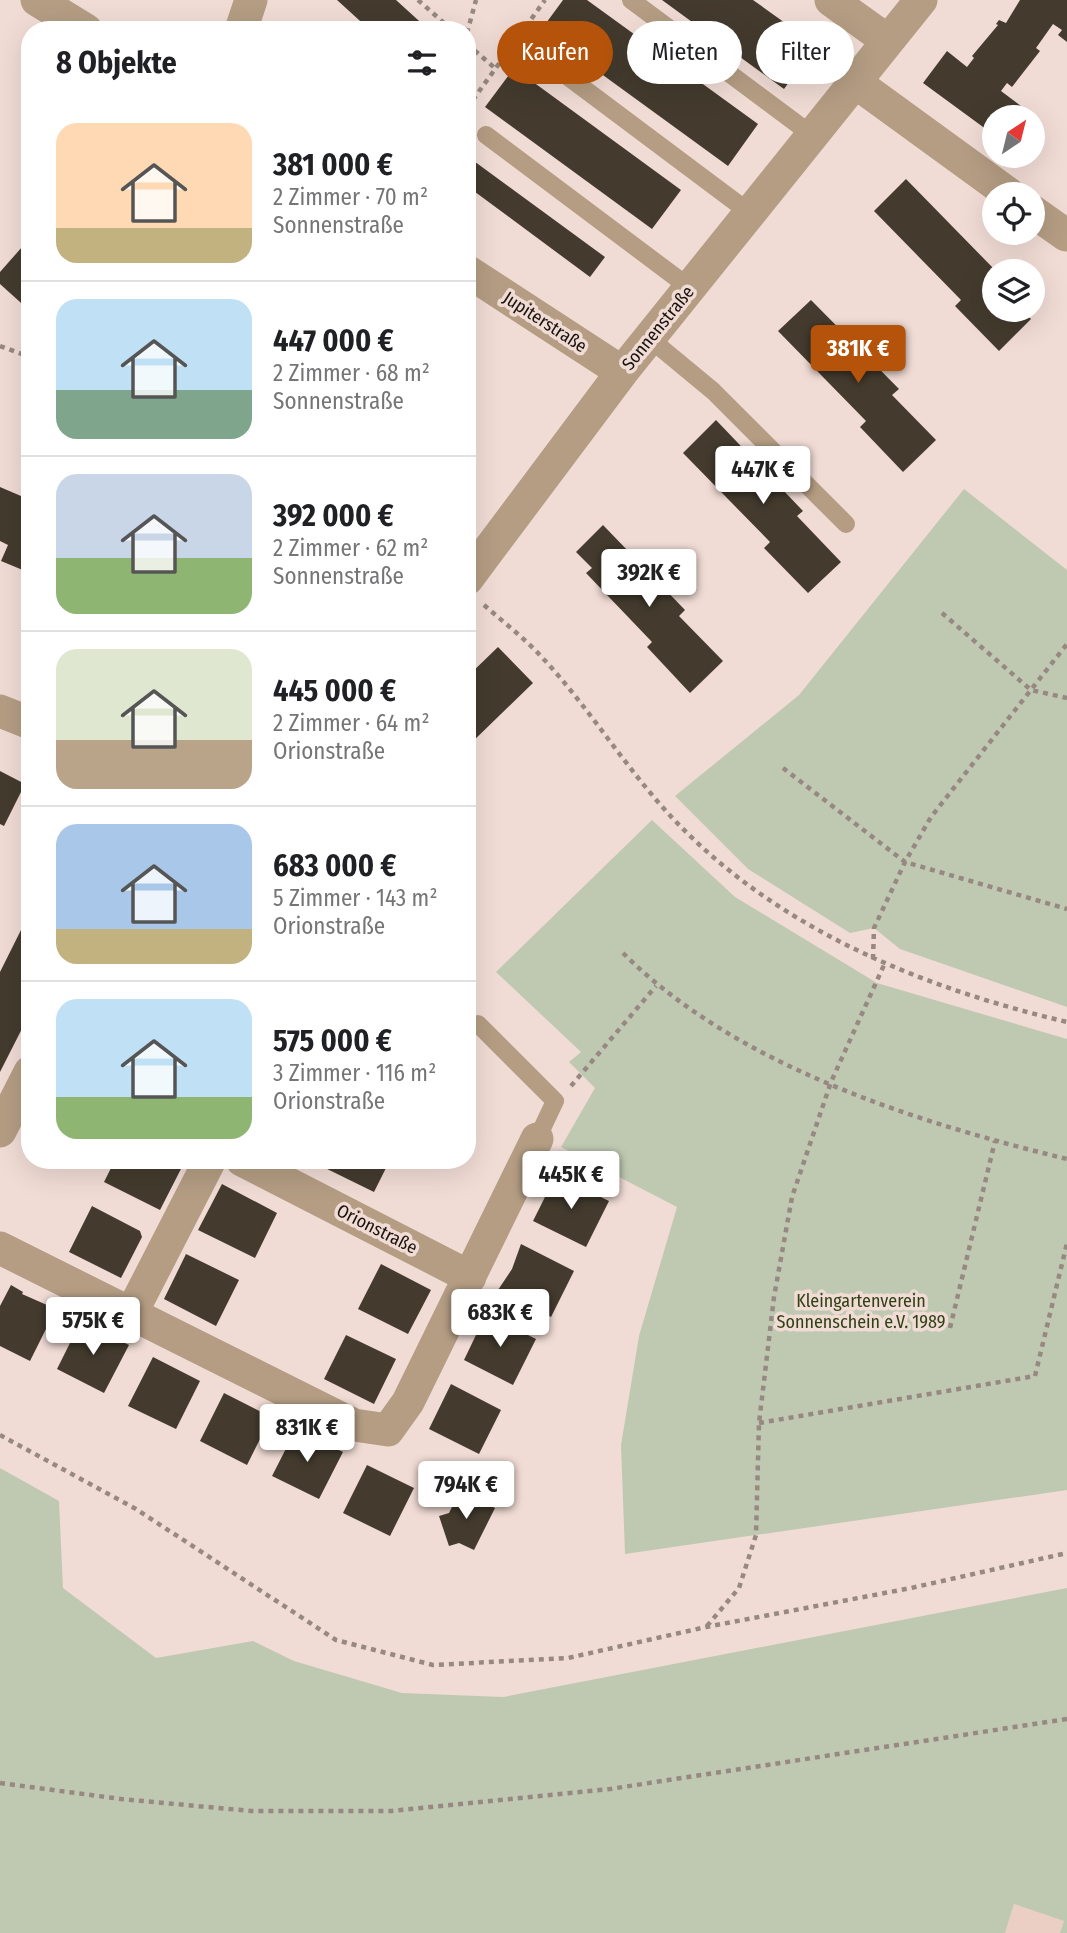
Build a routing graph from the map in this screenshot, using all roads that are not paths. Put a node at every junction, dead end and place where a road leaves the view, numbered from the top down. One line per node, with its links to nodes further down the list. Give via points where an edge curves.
1 (37, 0): 6 (street)
2 (251, 0): 7 (street)
3 (631, 0): 12 (lane)
4 (831, 0): 8 (street)
5 (921, 0): 8 (street, Sonnenstraße)
6 (71, 21)
7 (244, 21)
8 (888, 41): 9 (street, Sonnenstraße)
9 (855, 82): 12 (street, Sonnenstraße); 13 (street)
10 (578, 84): 14 (lane)
11 (486, 135): 18 (lane)
12 (813, 135): 14 (street, Sonnenstraße)
13 (992, 182)
14 (750, 213): 18 (street, Sonnenstraße)
15 (1045, 220): 16 (street)
16 (1066, 235)
17 (476, 277): 20 (street, Jupiterstraße)
18 (690, 288): 19 (street, Sonnenstraße)
19 (649, 338): 20 (street, Sonnenstraße); 21 (lane, via 713,391)
20 (622, 372): 22 (street, Sonnenstraße)
21 (846, 524)
22 (476, 583)
23 (0, 711): 24 (street)
24 (21, 719)
25 (478, 1024): 28 (lane, via 555,1101)
26 (21, 1090): 27 (street)
27 (0, 1131)
28 (537, 1139): 32 (street)
29 (205, 1169): 33 (street)
30 (290, 1171): 32 (street, Orionstraße)
31 (0, 1248): 33 (street)
32 (470, 1277): 33 (street, via 408,1402 388,1430 354,1424)
33 (131, 1314)

